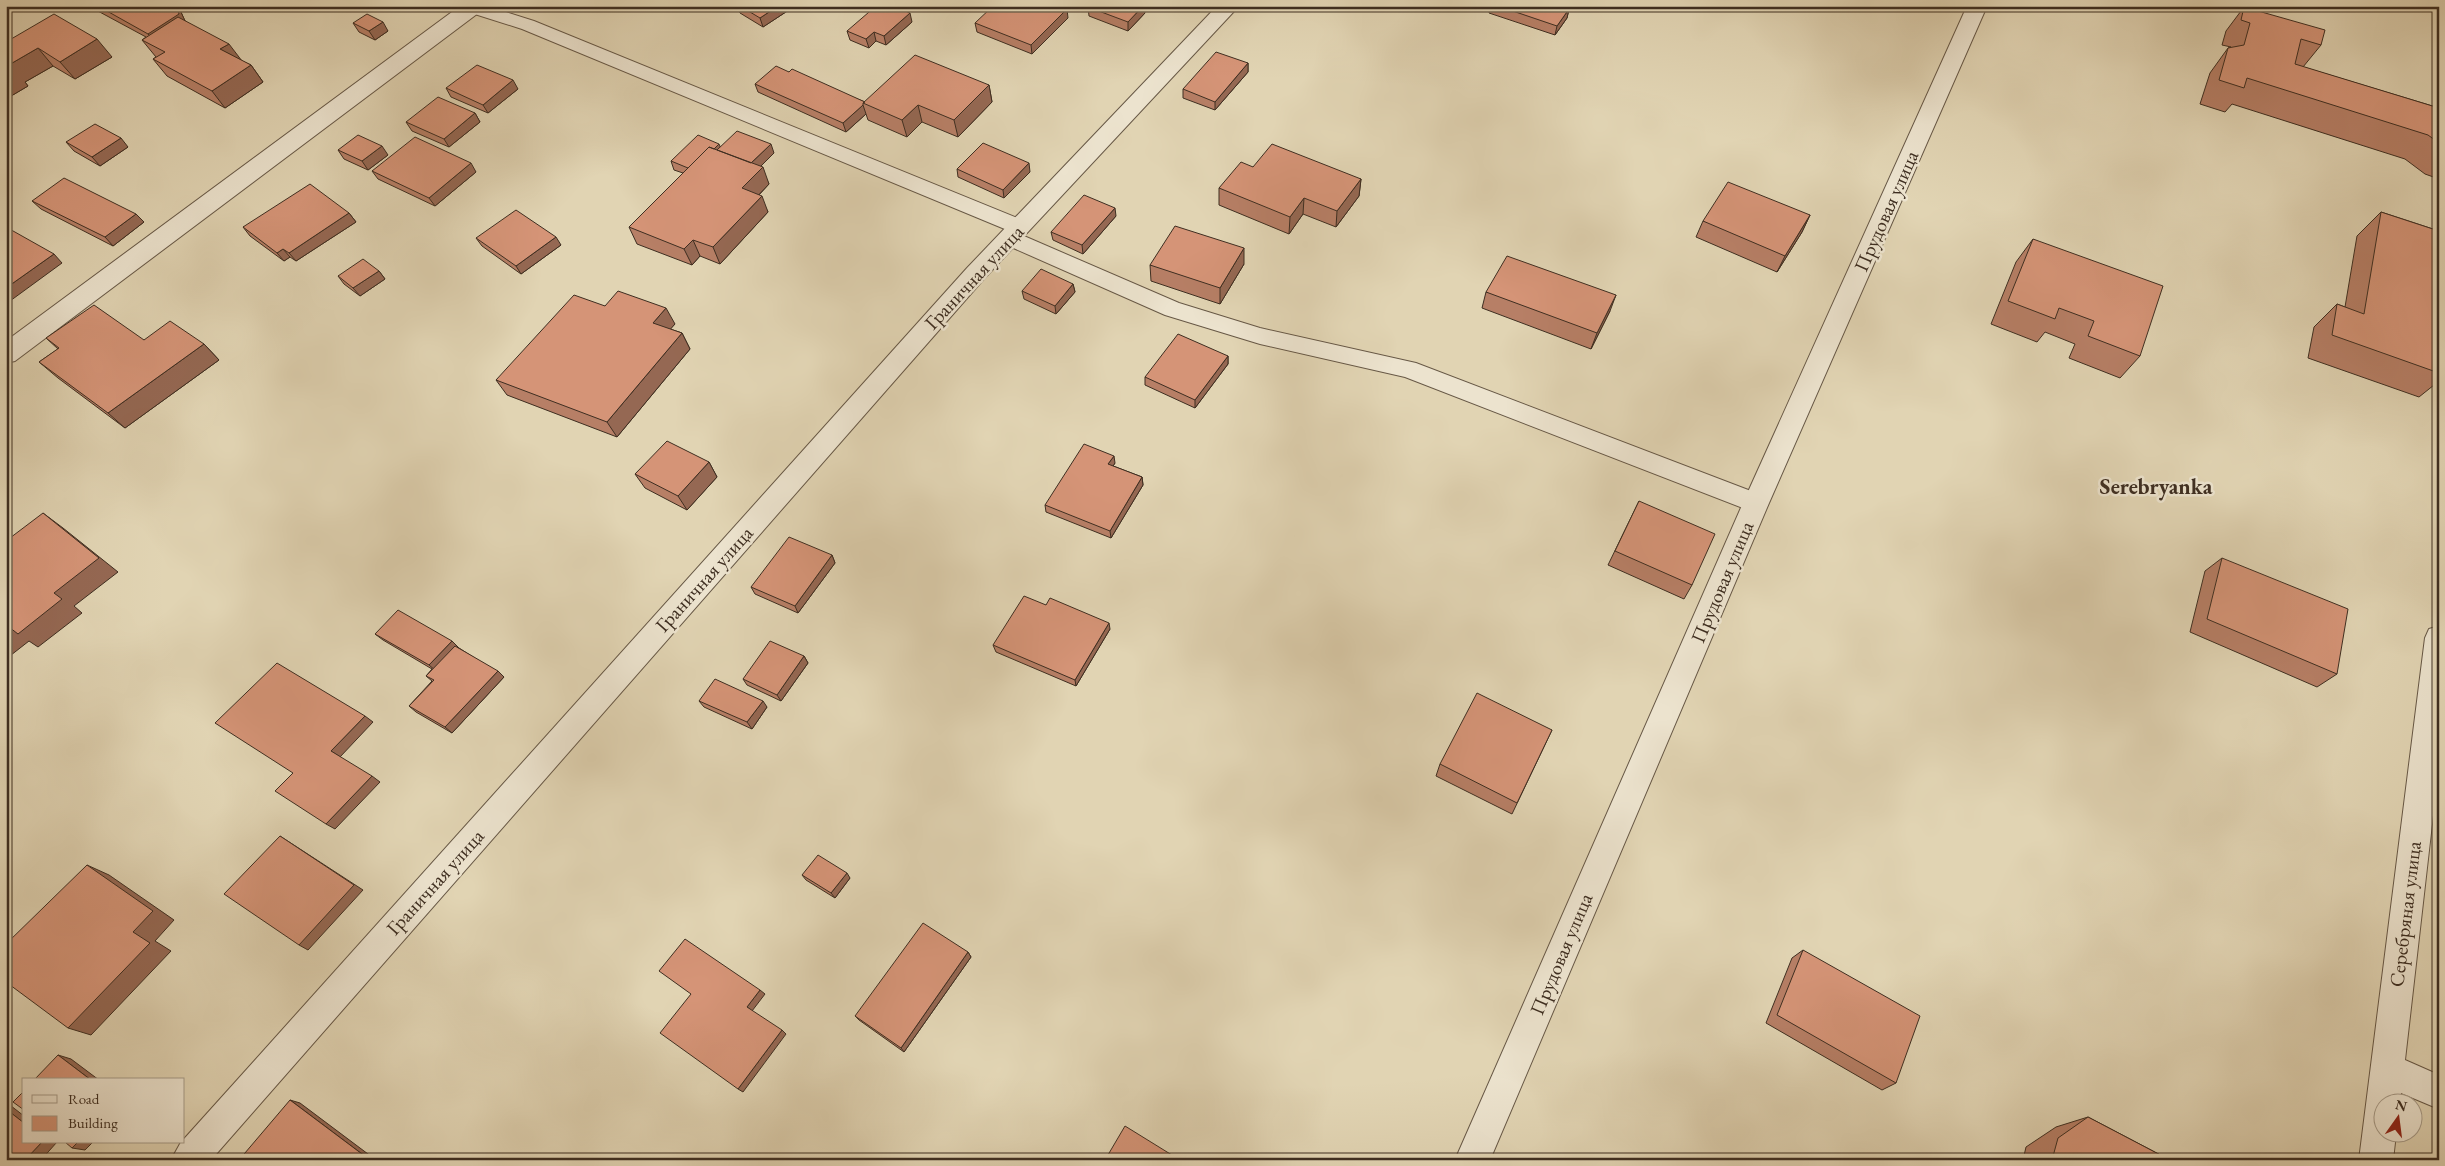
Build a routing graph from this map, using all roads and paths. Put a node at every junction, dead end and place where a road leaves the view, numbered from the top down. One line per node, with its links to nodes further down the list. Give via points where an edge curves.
1 (1229, 6): 4 (street, Граничная улица)
2 (1977, 6): 6 (street, Прудовая улица)
3 (471, 7): 4 (lane, via 538,29); 5 (street)
4 (1015, 233): 6 (lane, via 1172,309 1260,336 1408,368); 10 (street, Граничная улица)
5 (6, 354)
6 (1756, 503): 11 (street, Прудовая улица)
7 (2439, 638): 8 (street, Серебряная улица)
8 (2386, 1069): 9 (street); 12 (street, Серебряная улица)
9 (2439, 1092)
10 (188, 1160)
11 (1472, 1160)
12 (2376, 1160)

